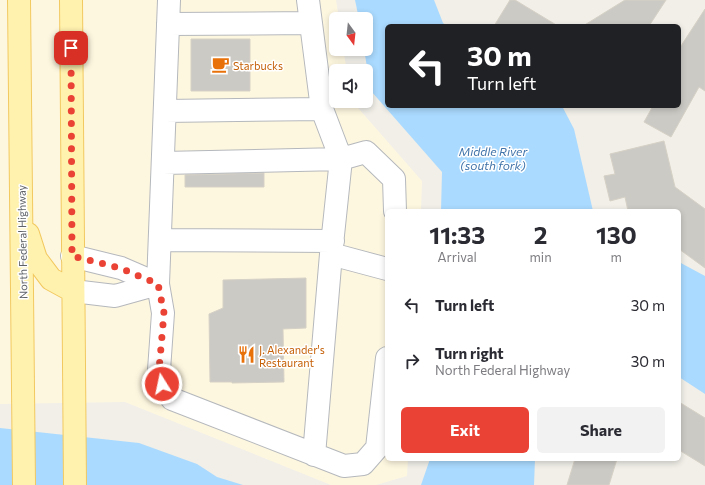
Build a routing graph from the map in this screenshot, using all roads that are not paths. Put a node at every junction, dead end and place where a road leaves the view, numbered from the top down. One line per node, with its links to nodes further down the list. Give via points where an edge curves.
1 (19, 0): 12 (main road, North Federal Highway)
2 (71, 0): 15 (main road)
3 (169, 0): 6 (lane)
4 (308, 0): 5 (lane)
5 (311, 23): 6 (lane); 7 (lane)
6 (168, 24): 8 (lane)
7 (322, 109): 8 (lane); 9 (lane)
8 (165, 111): 10 (lane)
9 (341, 159): 10 (lane); 11 (lane, via 366,152 394,179); 14 (lane)
10 (163, 163): 13 (lane)
11 (395, 209)
12 (22, 215): 18 (main road, via 36,259 51,279); 21 (main road, North Federal Highway)
13 (160, 240): 14 (lane); 17 (lane)
14 (332, 248): 16 (lane); 20 (lane)
15 (72, 256): 17 (lane, via 120,268); 18 (main road)
16 (385, 268)
17 (158, 284): 18 (lane, via 115,296); 20 (lane, via 164,313 159,370 162,384 172,399)
18 (73, 291): 22 (main road)
19 (385, 376): 20 (lane, via 377,448 363,464 344,466)
20 (314, 455)
21 (24, 485)
22 (75, 485)

